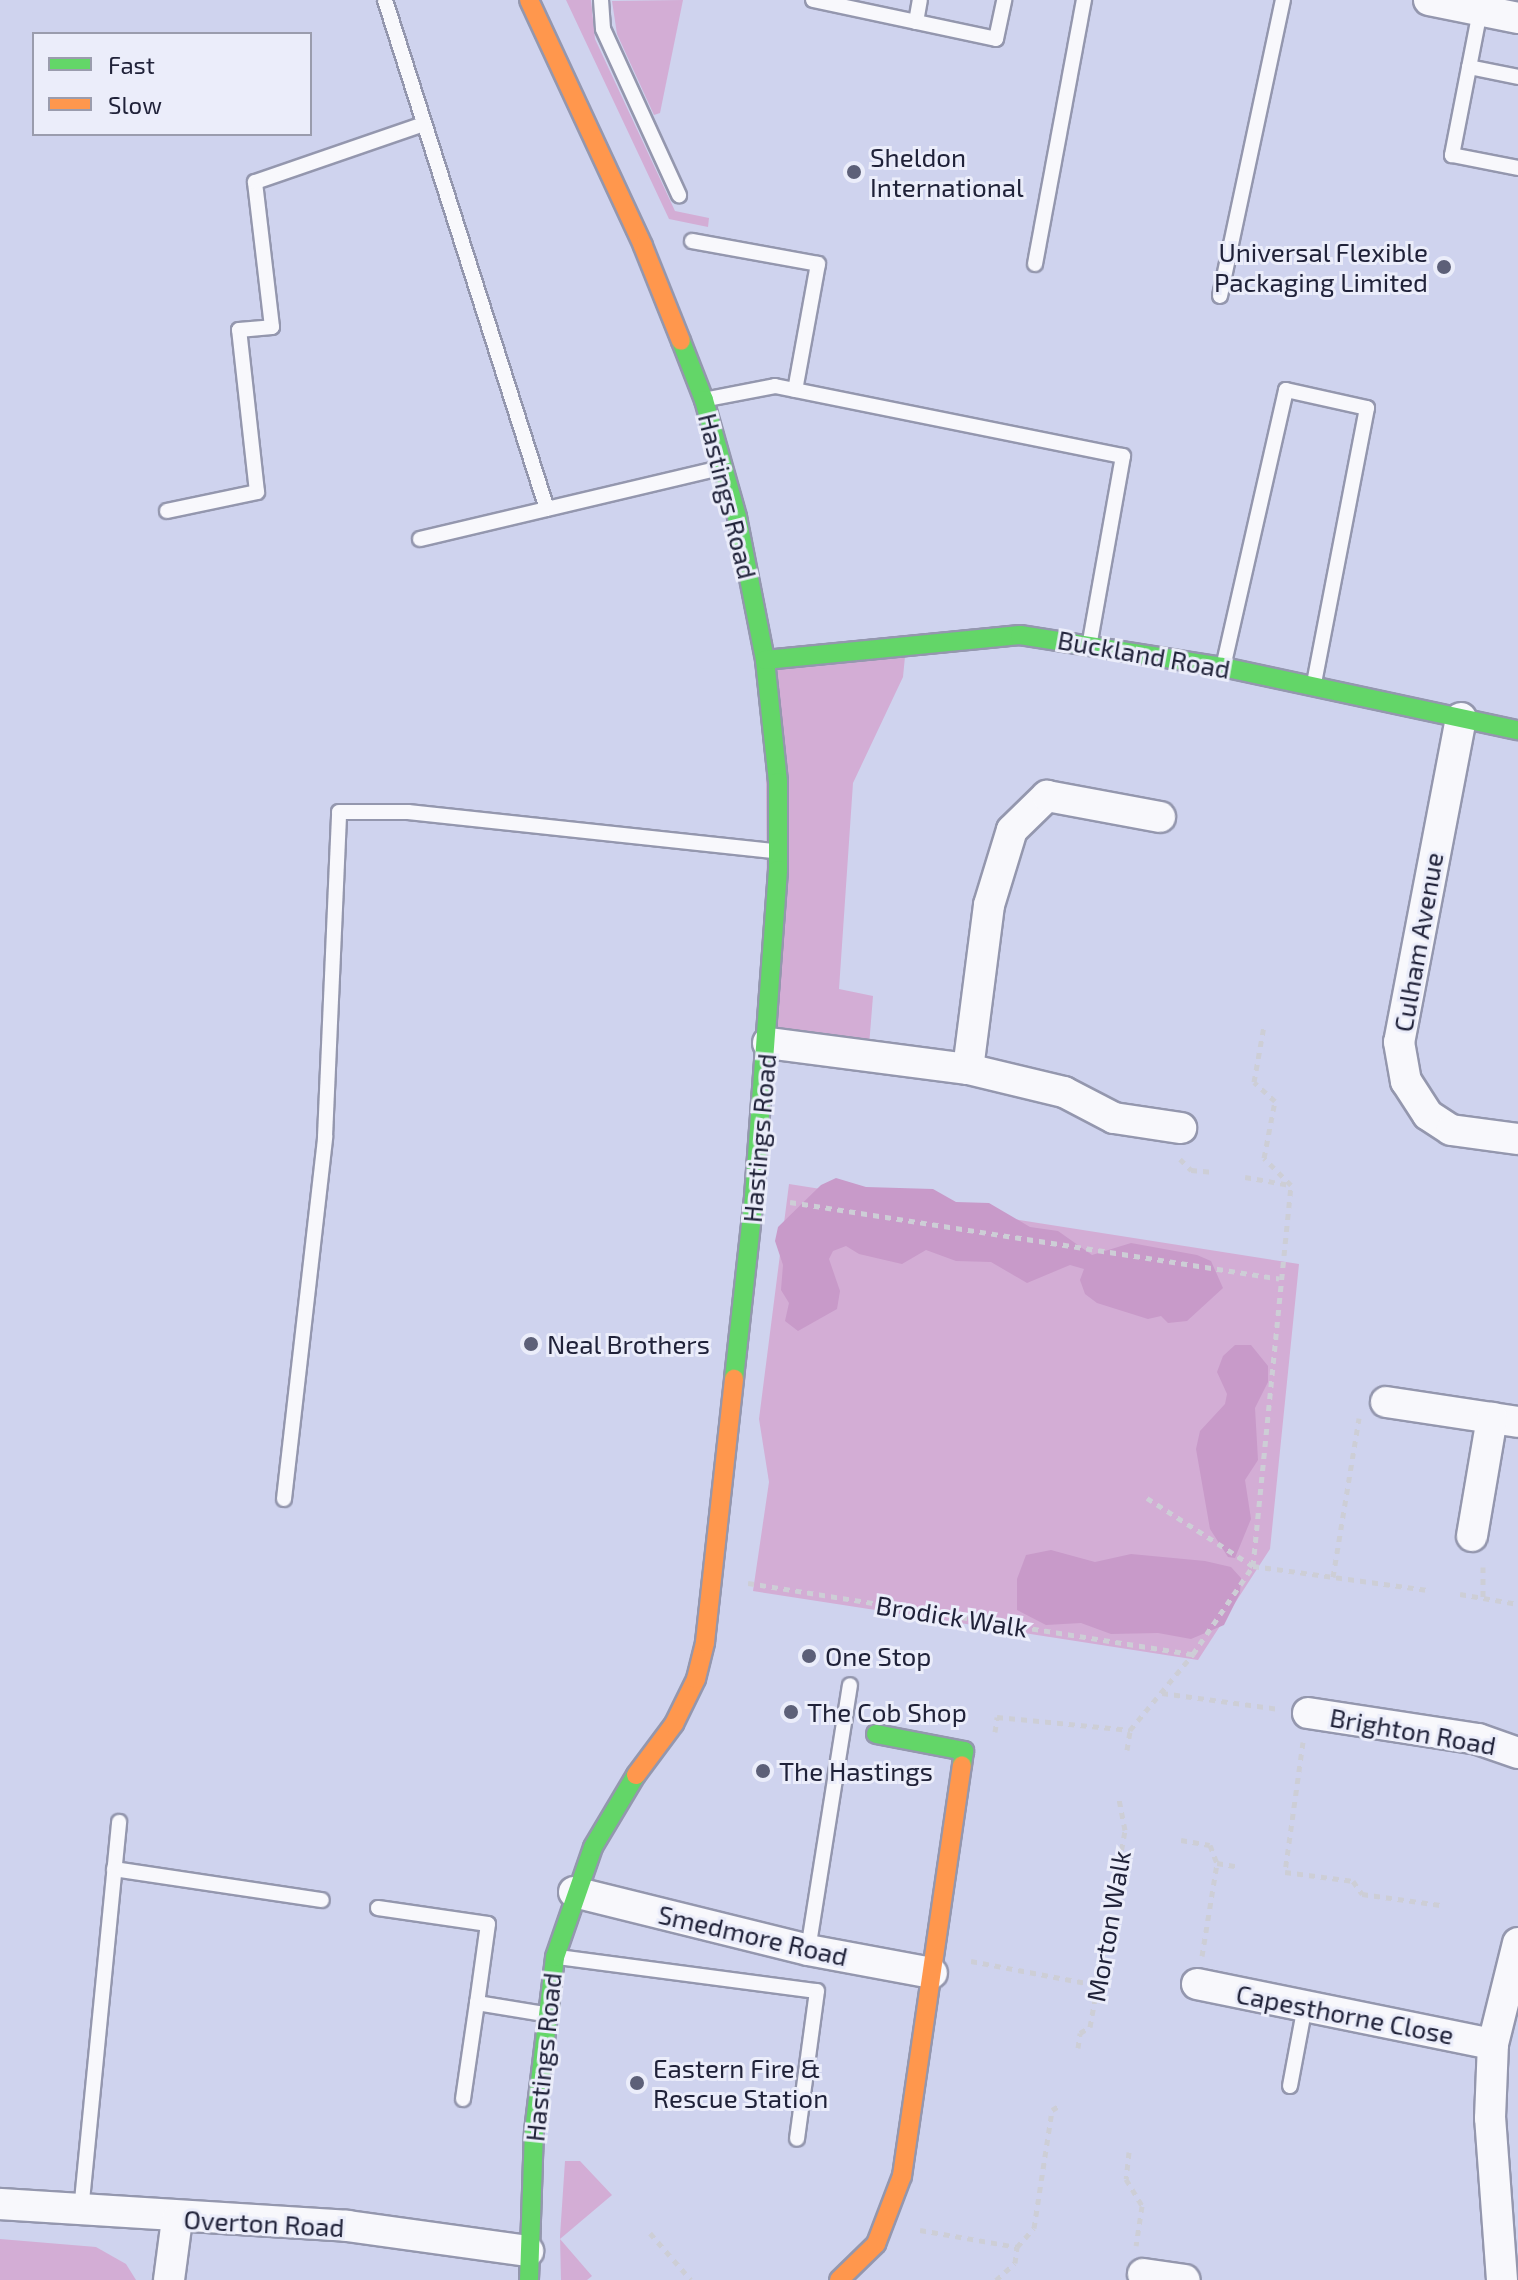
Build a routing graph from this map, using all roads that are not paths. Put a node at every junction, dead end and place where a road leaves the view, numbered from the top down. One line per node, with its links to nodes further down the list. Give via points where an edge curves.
1 (385, 0): 15 (lane)
2 (529, 0): 22 (street, Hastings Road, via 643,246)
3 (601, 0): 17 (lane, via 603,29)
4 (813, 0): 12 (lane)
5 (920, 0): 12 (lane)
6 (1004, 0): 12 (lane, via 996,39)
7 (1084, 0): 19 (lane)
8 (1283, 0): 20 (lane)
9 (1440, 1): 10 (street)
10 (1480, 11): 11 (street); 13 (lane)
11 (1518, 18)
12 (916, 22)
13 (1469, 67): 14 (lane); 16 (lane, via 1452,155)
14 (1518, 77)
15 (423, 124): 24 (lane); 25 (lane, via 255,182 272,327 239,330 257,492)
16 (1518, 168)
17 (679, 195)
18 (692, 241): 21 (lane, via 818,264)
19 (1035, 264)
20 (1220, 296)
21 (795, 390): 22 (lane, via 775,386); 27 (lane, via 1123,456)
22 (704, 400): 23 (street, Hastings Road)
23 (723, 467): 24 (lane); 28 (street, Hastings Road)
24 (547, 509): 26 (lane)
25 (167, 511)
26 (420, 539)
27 (1089, 642): 28 (street, Buckland Road, via 1020,635); 29 (street, Buckland Road)
28 (765, 660): 34 (street, Hastings Road, via 778,782)
29 (1223, 667): 30 (street, Buckland Road); 30 (lane, via 1286,390 1367,408)
30 (1313, 687): 31 (street, Buckland Road)
31 (1461, 718): 32 (street, Buckland Road); 38 (street, Culham Avenue, via 1399,1042 1406,1081 1428,1115 1451,1130)
32 (1518, 730)
33 (1160, 817): 36 (street, via 1047,796 1012,830 989,905)
34 (778, 852): 35 (street, Hastings Road); 41 (lane, via 408,812 339,812 325,1137)
35 (768, 1043): 36 (street); 49 (street, Hastings Road, via 712,1577 696,1679 674,1724 618,1800)
36 (968, 1069): 37 (street, via 1064,1092 1114,1118)
37 (1181, 1128)
38 (1518, 1139)
39 (1386, 1402): 40 (street)
40 (1505, 1420): 42 (street)
41 (284, 1499)
42 (1472, 1536)
43 (850, 1685): 53 (lane)
44 (1308, 1713): 46 (street, Brighton Road, via 1478,1739)
45 (876, 1734): 55 (street, via 964,1751)
46 (1518, 1753)
47 (119, 1822): 48 (lane)
48 (114, 1869): 50 (lane); 66 (lane)
49 (574, 1892): 53 (street, Smedmore Road); 54 (street, Hastings Road)
50 (322, 1900)
51 (378, 1908): 58 (lane, via 488,1924)
52 (1518, 1943): 56 (street)
53 (808, 1950): 55 (street, Smedmore Road)
54 (555, 1957): 60 (street, Hastings Road); 64 (lane, via 817,1991)
55 (934, 1963): 71 (street, via 902,2176 888,2224 876,2244)
56 (1516, 1974): 61 (street)
57 (1197, 1984): 59 (street, Capesthorne Close)
58 (477, 2003): 60 (lane); 63 (lane)
59 (1305, 2006): 61 (street, Capesthorne Close); 62 (lane)
60 (545, 2014): 68 (street, Hastings Road)
61 (1493, 2044): 73 (street, via 1490,2118)
62 (1290, 2086)
63 (463, 2099)
64 (797, 2139)
65 (0, 2204): 66 (street, Overton Road)
66 (81, 2211): 67 (street, Overton Road)
67 (177, 2219): 68 (street, Overton Road, via 347,2226); 70 (street)
68 (528, 2265)
69 (1143, 2274): 72 (street)
70 (169, 2280)
71 (839, 2280)
72 (1185, 2280)
73 (1502, 2280)

